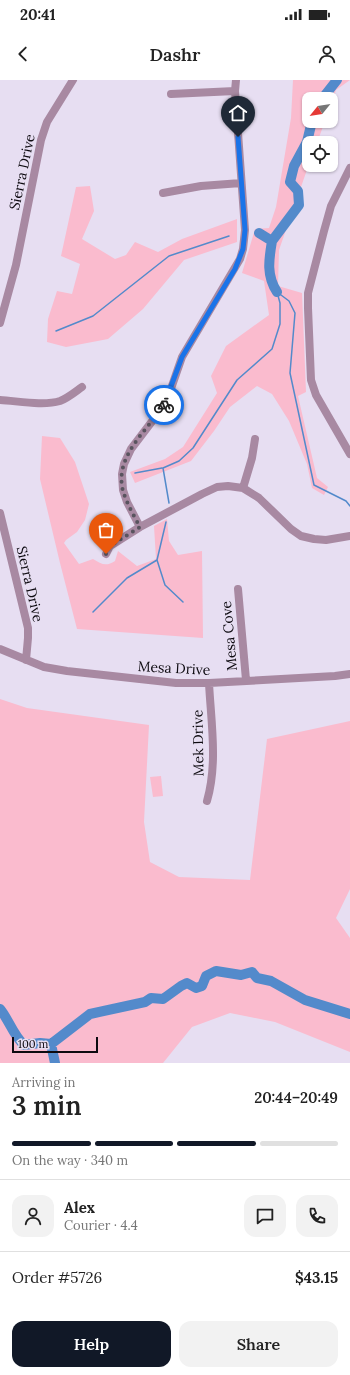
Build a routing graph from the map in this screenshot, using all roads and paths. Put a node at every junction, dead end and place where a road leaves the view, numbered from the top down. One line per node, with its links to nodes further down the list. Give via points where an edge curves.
1 (73, 80): 8 (street, Sierra Drive, via 47,122 41,140 16,265)
2 (236, 80): 3 (street)
3 (235, 91): 4 (street); 6 (street)
4 (171, 94)
5 (350, 168): 12 (street, via 331,206 308,293 310,380)
6 (241, 183): 7 (street, via 201,186); 15 (street, via 245,230 240,259 182,357 166,403 131,449 124,464 123,490)
7 (163, 193)
8 (0, 323)
9 (82, 387): 10 (street, via 59,401)
10 (0, 400)
11 (255, 439): 13 (street)
12 (350, 454)
13 (243, 488): 15 (street, via 217,487); 16 (street, via 259,498 301,536 326,540)
14 (0, 513): 20 (street, Sierra Drive, via 28,628)
15 (140, 527): 17 (street, via 110,546)
16 (350, 536)
17 (106, 554)
18 (238, 589): 22 (street, Mesa Cove)
19 (0, 649): 20 (street, Mesa Drive)
20 (26, 660): 23 (street, Mesa Drive, via 44,667 82,673 176,683)
21 (350, 674): 22 (street, Mesa Drive)
22 (246, 680): 23 (street, Mesa Drive)
23 (209, 683): 24 (street, Mek Drive, via 213,767)
24 (207, 801)

